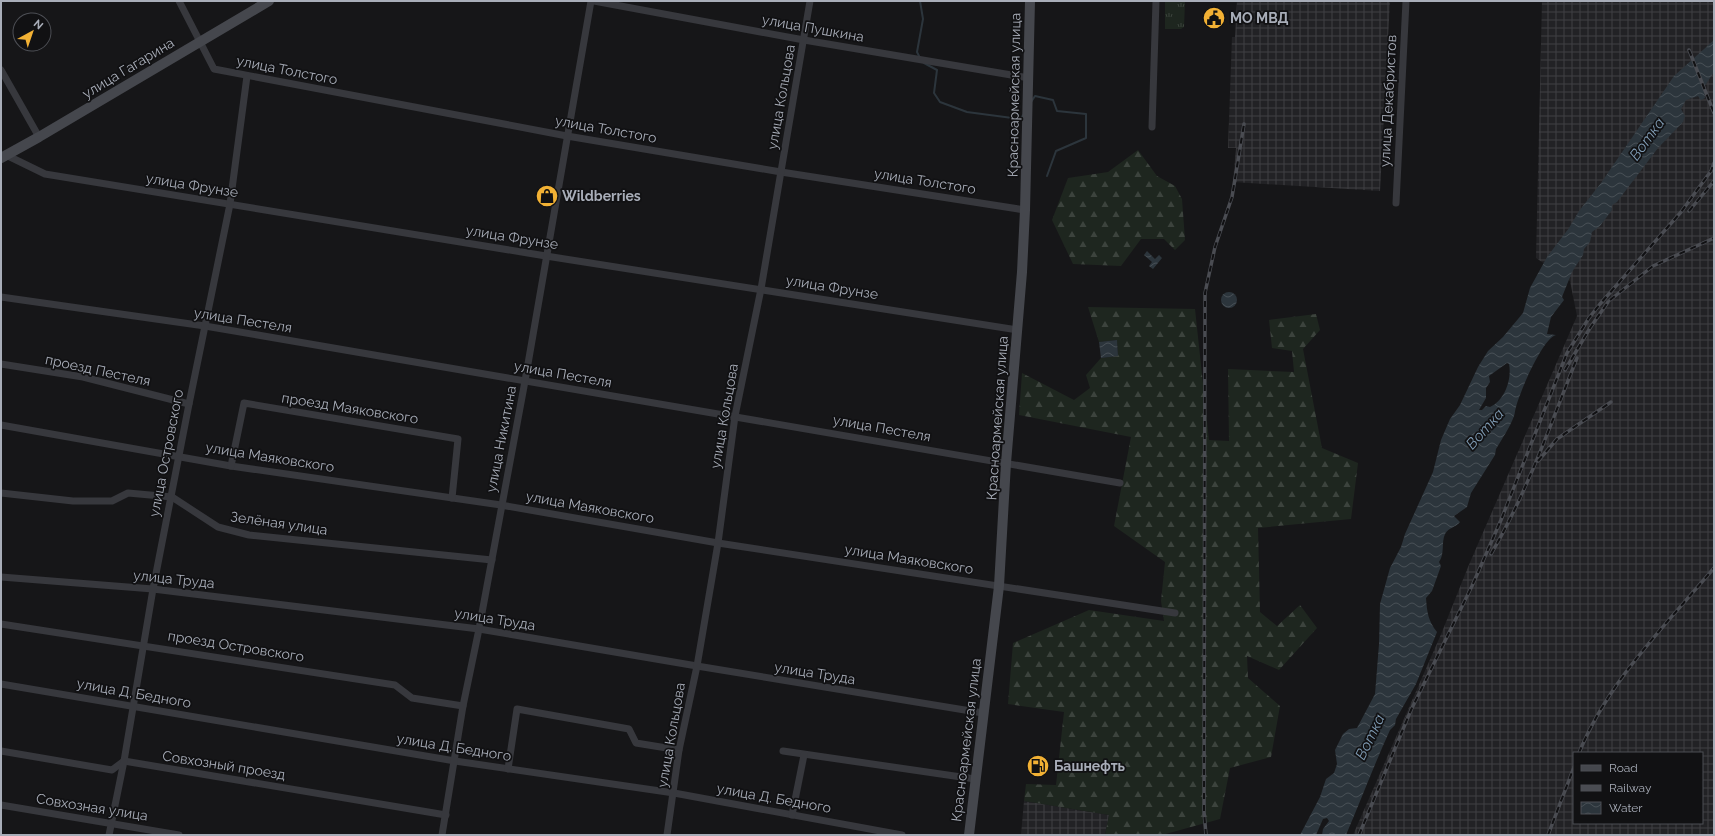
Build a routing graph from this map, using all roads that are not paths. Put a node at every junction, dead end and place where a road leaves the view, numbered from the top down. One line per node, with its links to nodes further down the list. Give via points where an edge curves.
1 (179, 1): 8 (street)
2 (269, 1): 8 (main road, улица Гагарина)
3 (592, 1): 9 (street, улица Пушкина); 14 (street, улица Никитина)
4 (810, 1): 9 (street, улица Кольцова)
5 (1030, 1): 12 (main road, Красноармейская улица)
6 (1156, 1): 13 (street)
7 (1406, 1): 18 (street, улица Декабристов)
8 (201, 40): 11 (street, улица Толстого, via 214,69); 15 (main road, улица Гагарина)
9 (804, 40): 12 (street, улица Пушкина); 17 (street, улица Кольцова)
10 (1, 70): 15 (street)
11 (247, 76): 14 (street, улица Толстого); 19 (street, улица Островского)
12 (1029, 78): 20 (main road, Красноармейская улица)
13 (1152, 127)
14 (567, 136): 17 (street, улица Толстого); 21 (street, улица Никитина)
15 (39, 137): 16 (main road, улица Гагарина)
16 (4, 157): 19 (street, улица Фрунзе, via 45,174)
17 (781, 172): 20 (street, улица Толстого); 22 (street, улица Кольцова)
18 (1396, 203)
19 (230, 204): 21 (street, улица Фрунзе); 24 (street, улица Островского)
20 (1025, 210): 25 (main road, Красноармейская улица)
21 (546, 256): 22 (street, улица Фрунзе); 27 (street, улица Никитина)
22 (761, 289): 25 (street, улица Фрунзе); 29 (street, улица Кольцова)
23 (1, 298): 24 (street, улица Пестеля)
24 (205, 326): 27 (street, улица Пестеля); 28 (street, улица Островского)
25 (1018, 330): 32 (main road, Красноармейская улица)
26 (1, 364): 28 (street, проезд Пестеля, via 82,378)
27 (525, 381): 29 (street, улица Пестеля); 38 (street, улица Никитина)
28 (189, 404): 31 (street, улица Островского)
29 (735, 416): 32 (street, улица Пестеля); 39 (street, улица Кольцова)
30 (1, 425): 31 (street, улица Маяковского)
31 (180, 456): 33 (street, улица Маяковского); 36 (street, улица Островского)
32 (1006, 463): 34 (street, улица Пестеля); 42 (main road, Красноармейская улица)
33 (231, 466): 37 (street, улица Маяковского); 37 (street, проезд Маяковского, via 244,403 458,439)
34 (1120, 483)
35 (1, 493): 36 (street, Зелёная улица, via 74,501 112,501 128,493)
36 (172, 497): 40 (street, Зелёная улица, via 218,527 249,535); 43 (street, улица Островского)
37 (452, 498): 38 (street, улица Маяковского)
38 (502, 505): 39 (street, улица Маяковского); 40 (street, улица Никитина)
39 (718, 543): 42 (street, улица Маяковского); 48 (street, улица Кольцова)
40 (492, 560): 46 (street, улица Никитина)
41 (1, 577): 43 (street, улица Труда)
42 (999, 586): 44 (street, улица Маяковского); 52 (main road, Красноармейская улица)
43 (153, 589): 46 (street, улица Труда); 47 (street, улица Островского)
44 (1175, 613)
45 (1, 624): 47 (street, проезд Островского)
46 (480, 629): 48 (street, улица Труда); 51 (street, улица Никитина)
47 (144, 645): 50 (street, улица Островского); 51 (street, проезд Островского, via 396,685 412,698)
48 (696, 666): 52 (street, улица Труда); 53 (street, улица Кольцова)
49 (1, 684): 50 (street, улица Д. Бедного)
50 (132, 706): 57 (street, улица Д. Бедного); 58 (street, улица Островского)
51 (463, 706): 57 (street, улица Никитина)
52 (983, 713): 60 (main road, Красноармейская улица)
53 (679, 750): 59 (street, via 636,743 629,729 517,709); 61 (street, улица Кольцова)
54 (1, 751): 58 (street, via 112,770)
55 (783, 751): 56 (street)
56 (804, 755): 60 (street); 64 (street)
57 (455, 760): 59 (street, улица Д. Бедного); 63 (street, улица Никитина)
58 (124, 762): 63 (street, Совхозный проезд); 65 (street, улица Островского)
59 (508, 769): 61 (street, улица Д. Бедного)
60 (975, 779): 71 (main road, Красноармейская улица)
61 (674, 794): 64 (street, улица Д. Бедного); 69 (street, улица Кольцова)
62 (1, 805): 65 (street, Совхозная улица)
63 (446, 815): 68 (street, улица Никитина)
64 (792, 815): 70 (street, улица Д. Бедного)
65 (111, 823): 66 (street, улица Островского); 67 (street, Совхозная улица)
66 (109, 835)
67 (179, 835)
68 (442, 835)
69 (668, 835)
70 (902, 835)
71 (969, 835)

